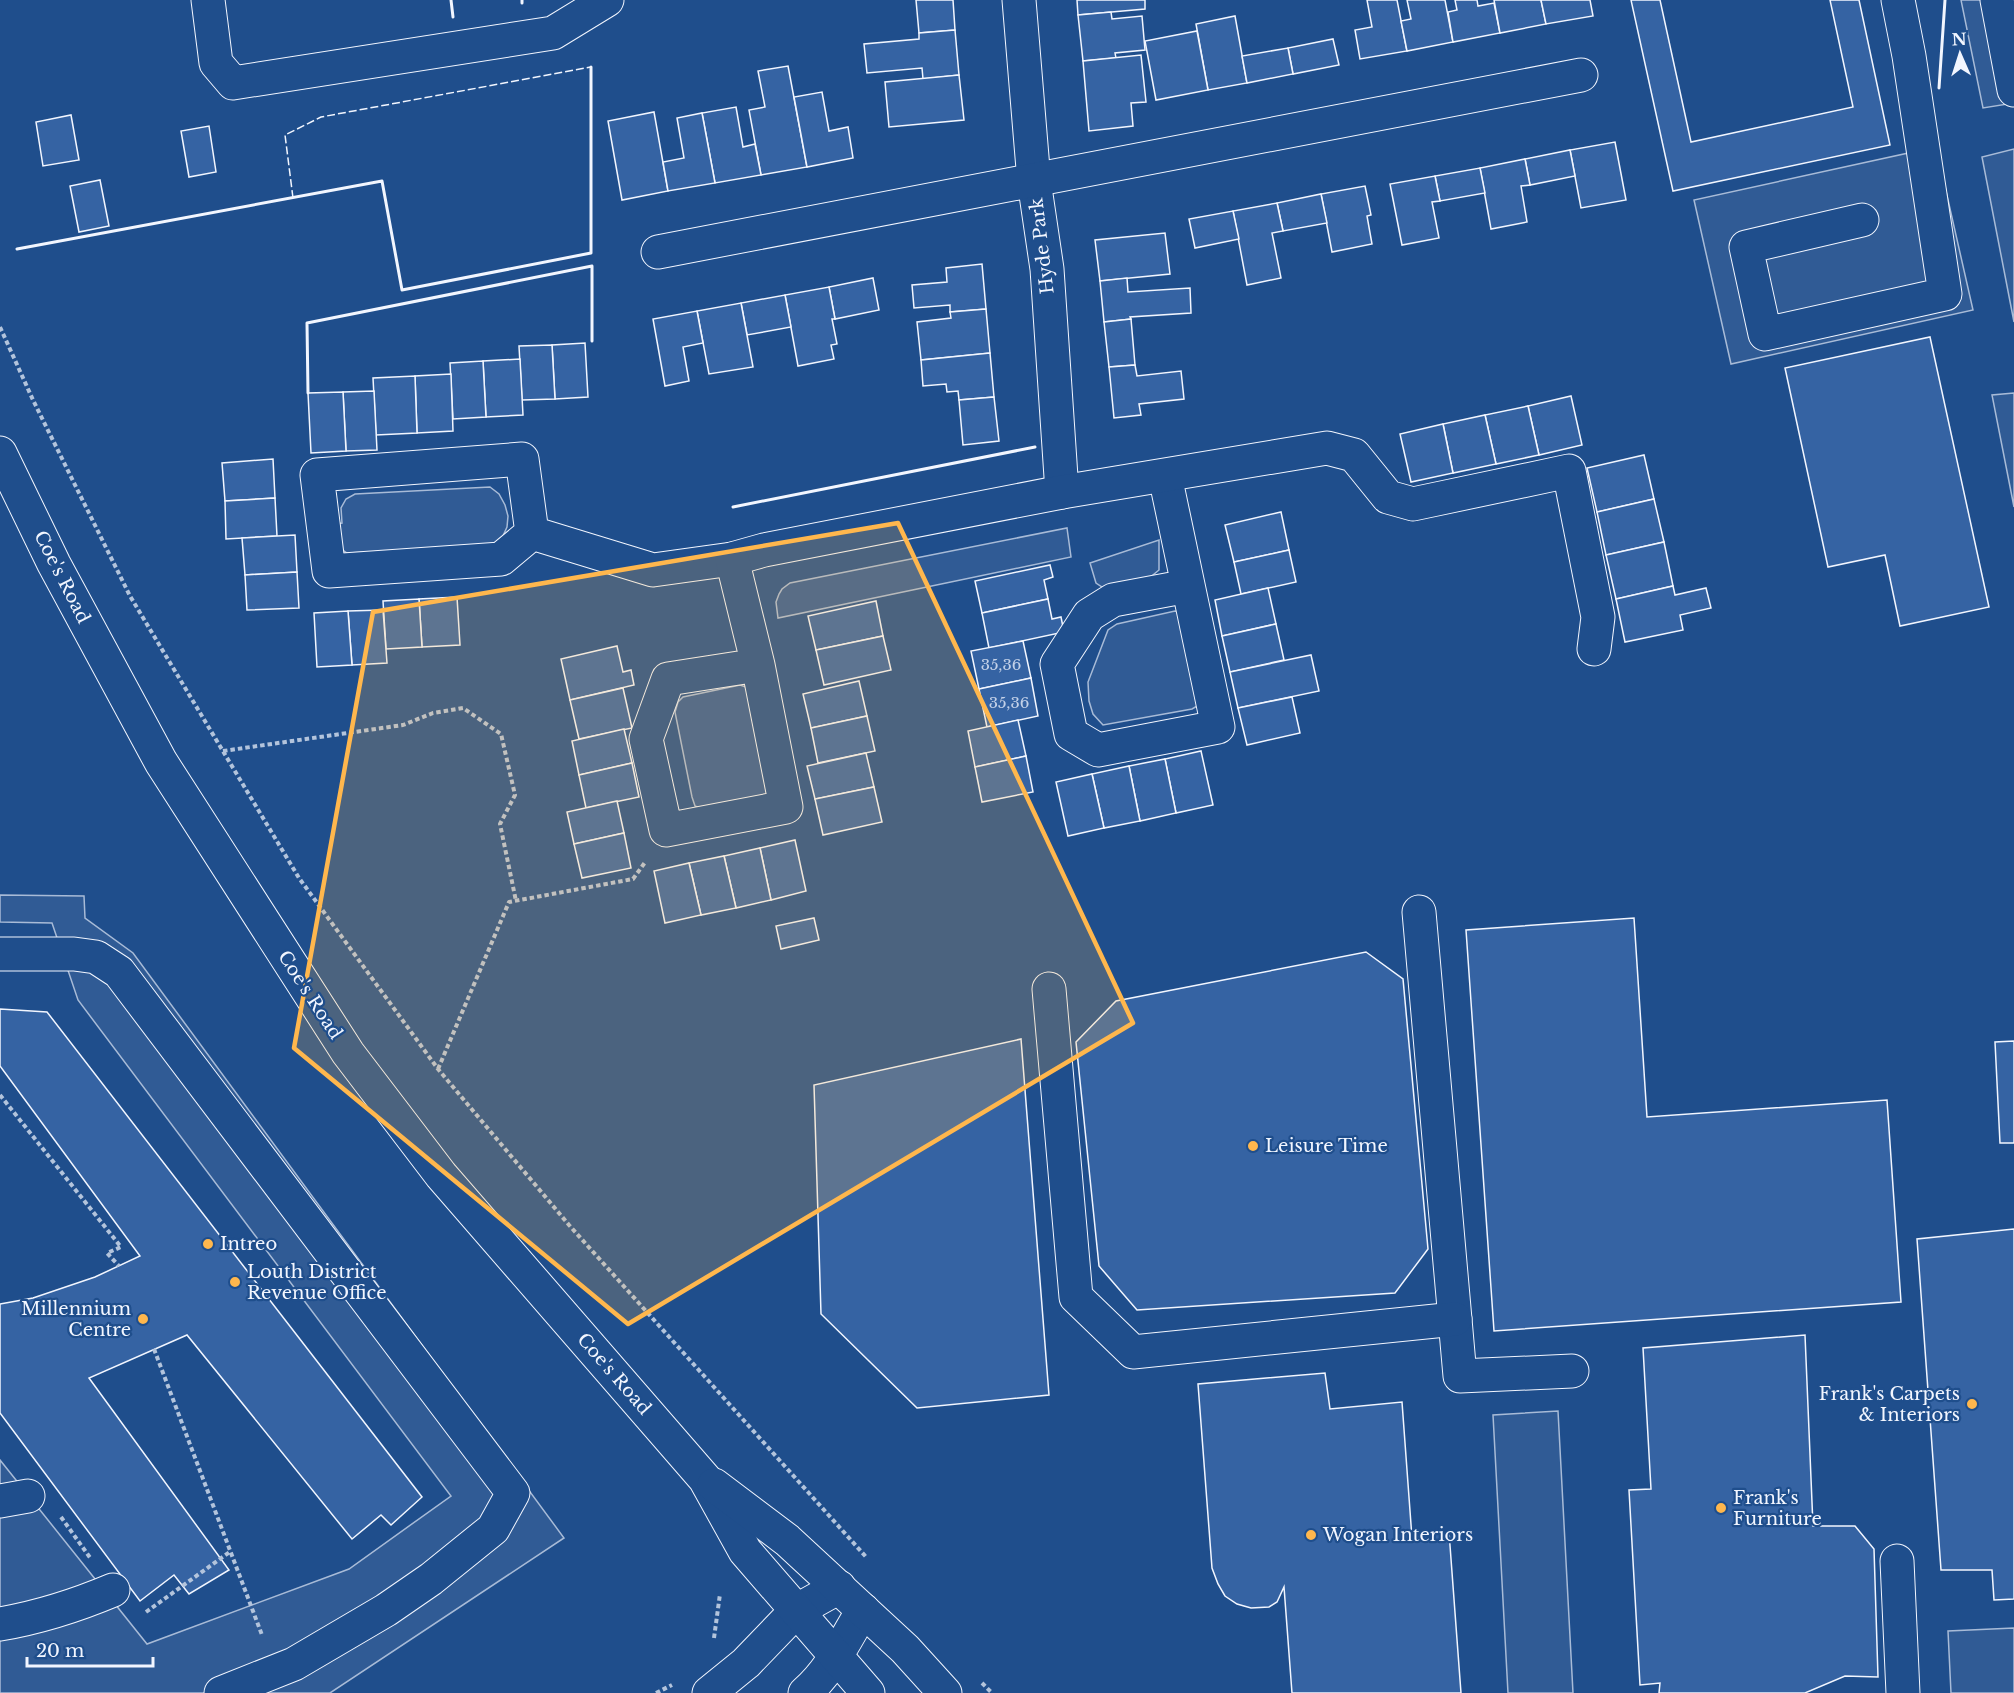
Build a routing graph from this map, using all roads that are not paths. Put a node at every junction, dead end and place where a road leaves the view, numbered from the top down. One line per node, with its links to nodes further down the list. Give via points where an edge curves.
1 (208, 0): 2 (street, via 216,63 233,83 553,33)
2 (608, 0)
3 (1019, 0): 8 (street, Hyde Park)
4 (1898, 0): 9 (street, via 1945,294 1765,334 1746,247)
5 (1997, 0): 7 (street)
6 (1581, 75): 8 (street)
7 (2014, 90)
8 (1034, 181): 10 (street); 13 (street, Hyde Park, via 1047,269)
9 (1862, 220)
10 (658, 252)
11 (0, 453): 24 (street, Coe's Road, via 54,564 161,762 348,1053 441,1175)
12 (1165, 476): 13 (street); 16 (street); 17 (street, via 1327,448 1354,455 1388,498 1413,504 1569,471 1598,616)
13 (1062, 492): 15 (street)
14 (532, 533): 14 (street, via 501,559 329,571 317,475 522,459); 15 (street, via 654,570)
15 (732, 559): 18 (street)
16 (1188, 586): 16 (street, via 1218,727 1098,750 1071,734 1057,664 1089,615 1113,600)
17 (1594, 649)
18 (758, 665): 18 (street, via 786,807 666,830 646,739 668,679)
19 (1419, 912): 22 (street)
20 (0, 954): 32 (street, via 96,957 119,972 513,1493 492,1529 431,1579 294,1664)
21 (1048, 989): 22 (street, via 1076,1297 1133,1352)
22 (1455, 1320): 23 (street, via 1460,1376)
23 (1572, 1371)
24 (705, 1479): 26 (street, Coe's Road, via 787,1540); 29 (street, Coe's Road, via 745,1551)
25 (1897, 1561): 37 (street)
26 (838, 1587): 28 (street, Coe's Road); 29 (street)
27 (113, 1590): 30 (street, via 36,1618)
28 (863, 1610): 31 (street); 36 (street, Coe's Road)
29 (796, 1611): 31 (street, Coe's Road); 33 (street, via 746,1663)
30 (0, 1624)
31 (837, 1654): 34 (street); 35 (street, Coe's Road)
32 (220, 1693)
33 (709, 1693)
34 (805, 1693)
35 (868, 1693)
36 (945, 1693)
37 (1904, 1693)

